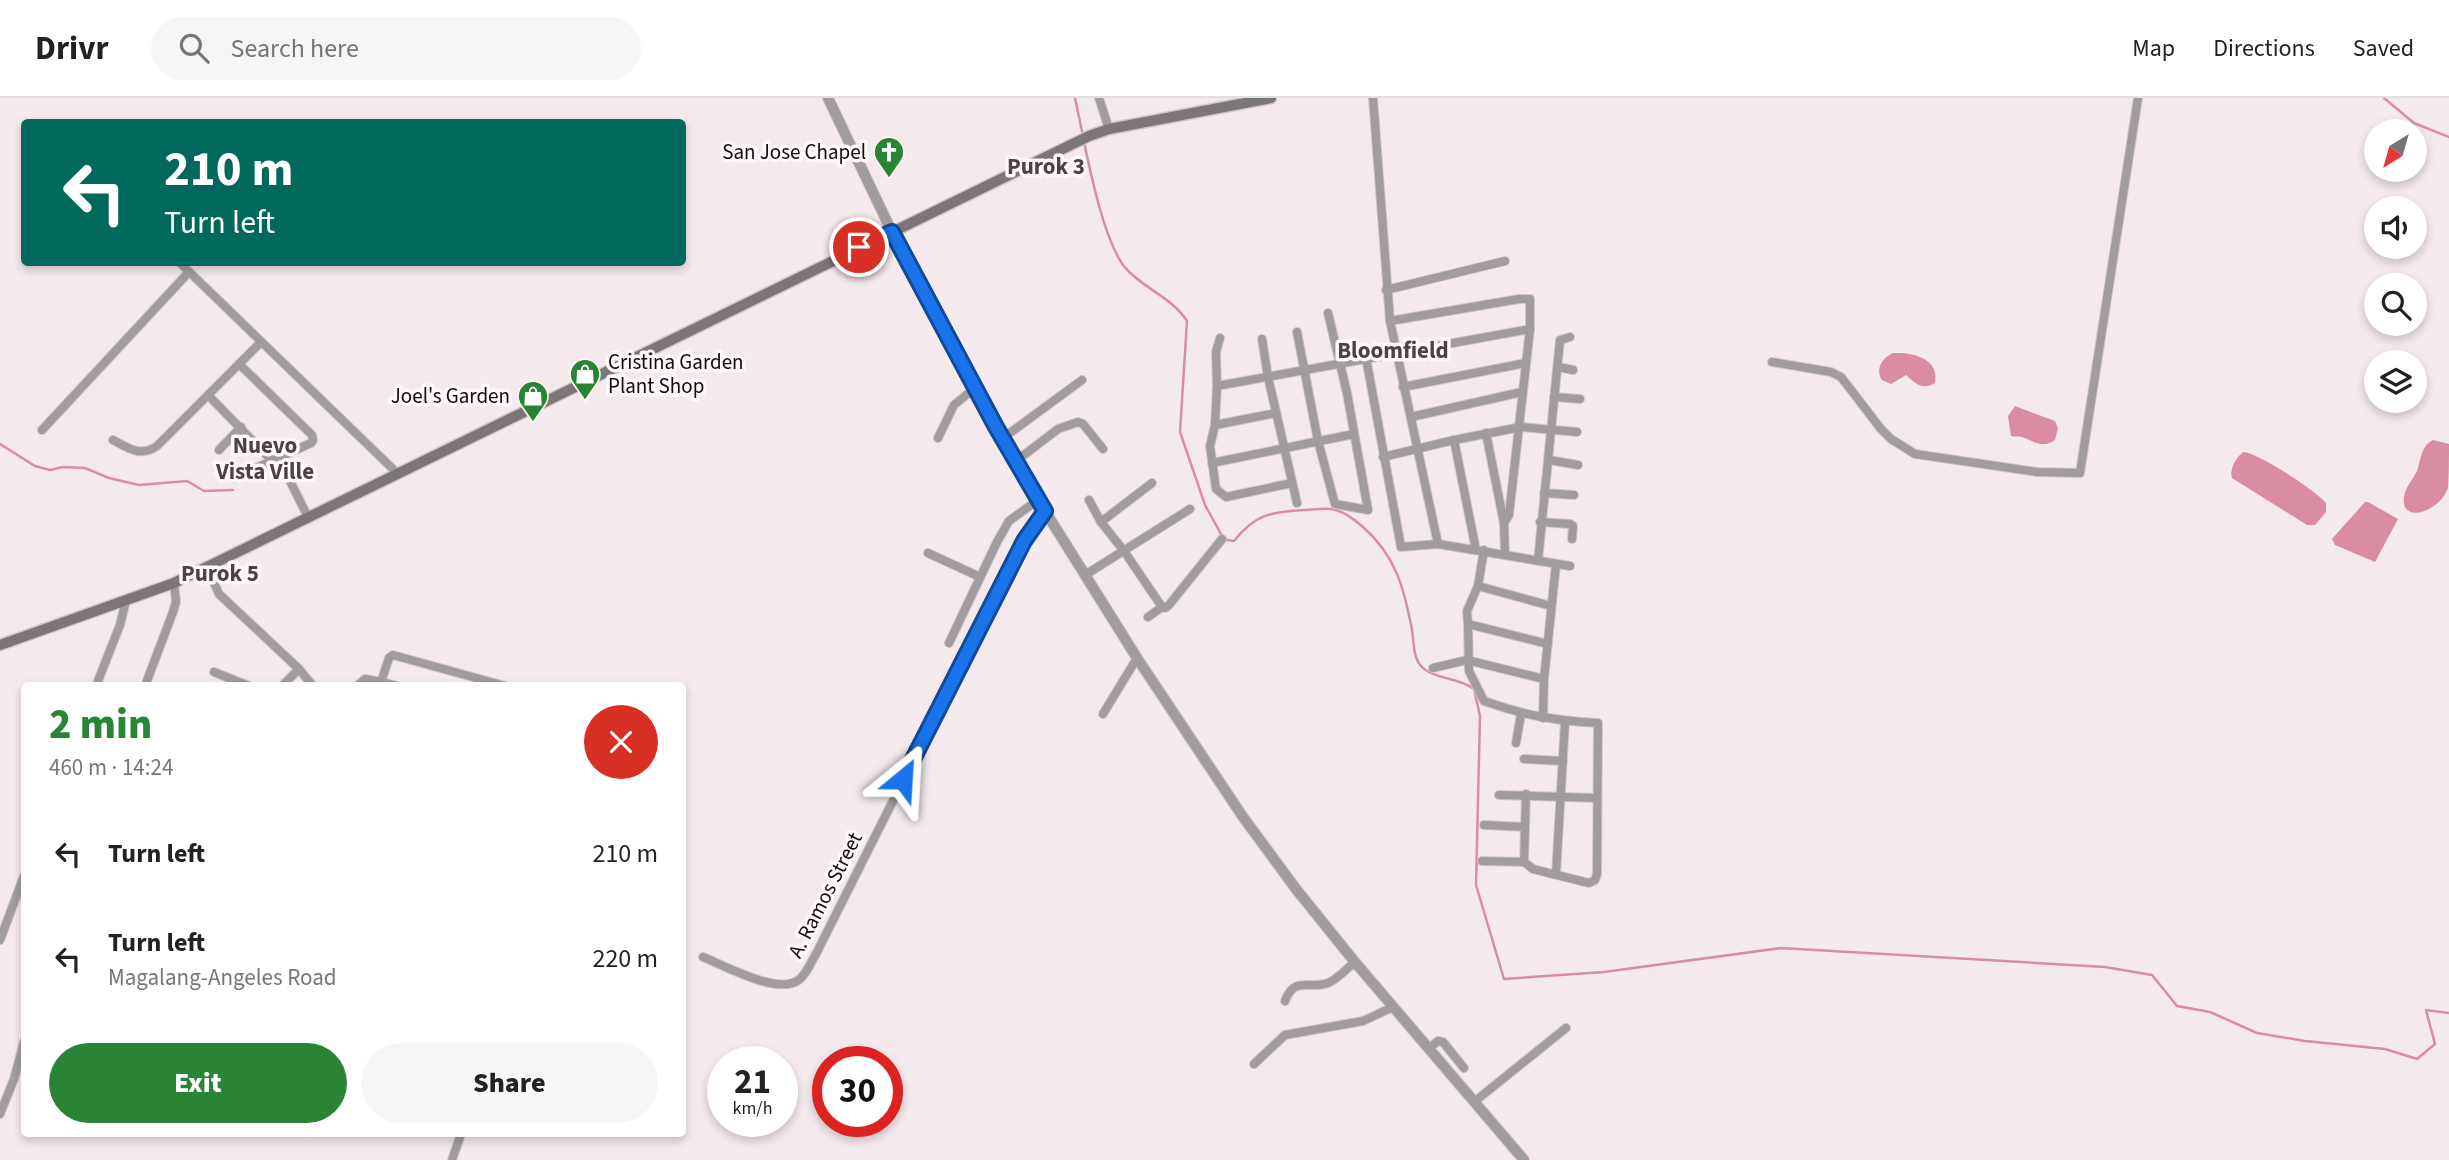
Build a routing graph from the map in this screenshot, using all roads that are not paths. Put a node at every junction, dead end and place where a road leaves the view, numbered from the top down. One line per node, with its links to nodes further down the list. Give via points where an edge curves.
1 (828, 98): 7 (street)
2 (1099, 98): 6 (street)
3 (1270, 98): 6 (main road)
4 (1373, 98): 11 (street)
5 (2138, 98): 23 (street, via 2080,473 2037,472 1915,454 1881,429 1841,377)
6 (1109, 129): 7 (main road)
7 (892, 232): 32 (street); 63 (main road)
8 (1504, 261): 11 (street)
9 (183, 266): 10 (street)
10 (189, 272): 19 (street); 44 (street)
11 (1386, 290): 13 (street)
12 (1328, 313): 22 (street)
13 (1390, 321): 14 (street, via 1526,298 1531,303); 20 (street)
14 (1530, 329): 20 (street); 24 (street)
15 (1297, 332): 27 (street)
16 (1570, 337): 26 (street, via 1560,340)
17 (1220, 338): 31 (street)
18 (1262, 339): 29 (street)
19 (261, 342): 25 (street); 63 (street)
20 (1397, 354): 21 (street); 33 (street)
21 (1366, 358): 22 (street); 57 (street)
22 (1339, 362): 27 (street); 47 (street)
23 (1772, 362)
24 (1526, 363): 33 (street); 34 (street)
25 (239, 365): 35 (street); 59 (street, via 312,435 311,443)
26 (1558, 367): 28 (street); 36 (street)
27 (1304, 369): 29 (street); 52 (street)
28 (1573, 370)
29 (1268, 377): 31 (street); 38 (street)
30 (1082, 380): 49 (street)
31 (1217, 386): 40 (street)
32 (976, 387): 48 (street, via 954,405); 49 (street)
33 (1403, 387): 39 (street)
34 (1522, 392): 39 (street); 41 (street)
35 (208, 395): 42 (street); 51 (street, via 148,451 132,450)
36 (1555, 397): 37 (street); 43 (street)
37 (1580, 399)
38 (1276, 413): 40 (street); 53 (street)
39 (1411, 417): 54 (street)
40 (1215, 425): 61 (street)
41 (1521, 427): 43 (street); 46 (street); 77 (street)
42 (241, 428): 56 (street); 59 (street)
43 (1552, 428): 45 (street); 58 (street)
44 (42, 430)
45 (1577, 432)
46 (1486, 433): 50 (street); 77 (street)
47 (1354, 434): 52 (street); 52 (street, via 1368,510 1335,504)
48 (938, 438)
49 (1003, 438): 60 (street)
50 (1454, 439): 54 (street); 81 (street)
51 (114, 440)
52 (1318, 441): 53 (street)
53 (1284, 448): 61 (street); 66 (street)
54 (1416, 448): 57 (street); 80 (street)
55 (1103, 449): 60 (street, via 1078,422 1058,429)
56 (219, 450)
57 (1383, 457): 80 (street, via 1401,547)
58 (1549, 460): 62 (street); 67 (street)
59 (274, 461): 64 (street); 74 (street, via 288,477)
60 (1016, 461): 69 (street)
61 (1212, 463): 66 (street, via 1216,489 1226,496)
62 (1578, 465)
63 (397, 473): 74 (main road)
64 (234, 478)
65 (1152, 483): 75 (street)
66 (1292, 483): 71 (street)
67 (1544, 493): 68 (street); 76 (street)
68 (1574, 495)
69 (1038, 500): 73 (street); 90 (street, via 1009,521)
70 (1089, 500): 75 (street)
71 (1297, 503)
72 (1190, 509): 82 (street)
73 (1045, 511): 89 (street); 133 (street, A. Ramos Street, via 1018,552 800,980 774,985)
74 (308, 517): 88 (main road)
75 (1101, 522): 82 (street)
76 (1541, 522): 79 (street, via 1570,524); 85 (street)
77 (1504, 523): 84 (street)
78 (1222, 539): 95 (street, via 1169,605)
79 (1573, 540)
80 (1438, 544): 81 (street)
81 (1480, 550): 84 (street); 92 (street)
82 (1124, 551): 89 (street); 95 (street)
83 (928, 553): 90 (street)
84 (1505, 555): 85 (street)
85 (1538, 561): 86 (street)
86 (1556, 564): 87 (street); 94 (street)
87 (1570, 566)
88 (207, 567): 91 (main road); 104 (street, via 219,594)
89 (1085, 575): 101 (street)
90 (980, 577): 98 (street)
91 (174, 583): 93 (main road); 108 (street, via 176,602)
92 (1478, 586): 94 (street); 97 (street, via 1466,611)
93 (125, 600): 100 (main road); 107 (street)
94 (1551, 606): 99 (street)
95 (1162, 607): 96 (street)
96 (1148, 617)
97 (1468, 624): 99 (street); 102 (street)
98 (949, 643)
99 (1548, 644): 106 (street)
100 (0, 645)
101 (1137, 658): 115 (street); 134 (street, via 1243,817)
102 (1467, 660): 103 (street); 106 (street); 116 (street, via 1484,701)
103 (1433, 668)
104 (299, 669): 110 (street); 111 (street)
105 (214, 672): 109 (street)
106 (1545, 679): 117 (street)
107 (98, 682)
108 (147, 682)
109 (239, 682)
110 (286, 682)
111 (310, 682)
112 (362, 682): 113 (street)
113 (381, 682): 114 (street, via 393,655)
114 (491, 682)
115 (1103, 714)
116 (1521, 714): 117 (street); 119 (street)
117 (1543, 718): 118 (street)
118 (1565, 722): 121 (street); 125 (street, via 1598,723)
119 (1516, 743)
120 (1524, 759): 121 (street)
121 (1563, 761): 124 (street)
122 (1526, 794): 123 (street); 124 (street); 127 (street)
123 (1499, 795)
124 (1559, 796): 125 (street); 130 (street)
125 (1597, 798): 130 (street, via 1595,880 1589,883)
126 (1484, 825): 127 (street)
127 (1525, 827): 129 (street)
128 (1482, 861): 129 (street)
129 (1524, 862): 130 (street)
130 (1556, 874)
131 (21, 884): 132 (street)
132 (0, 940)
133 (703, 957)
134 (1355, 962): 135 (street, via 1331,982 1299,985); 136 (street)
135 (1284, 1001)
136 (1393, 1007): 138 (street); 140 (street, via 1363,1021 1284,1035)
137 (1566, 1028): 142 (street)
138 (1428, 1049): 141 (street, via 1443,1042); 142 (street)
139 (21, 1053): 143 (street)
140 (1254, 1064)
141 (1464, 1068)
142 (1474, 1102): 146 (street)
143 (0, 1114)
144 (460, 1137): 145 (street)
145 (452, 1160)
146 (1524, 1160)

